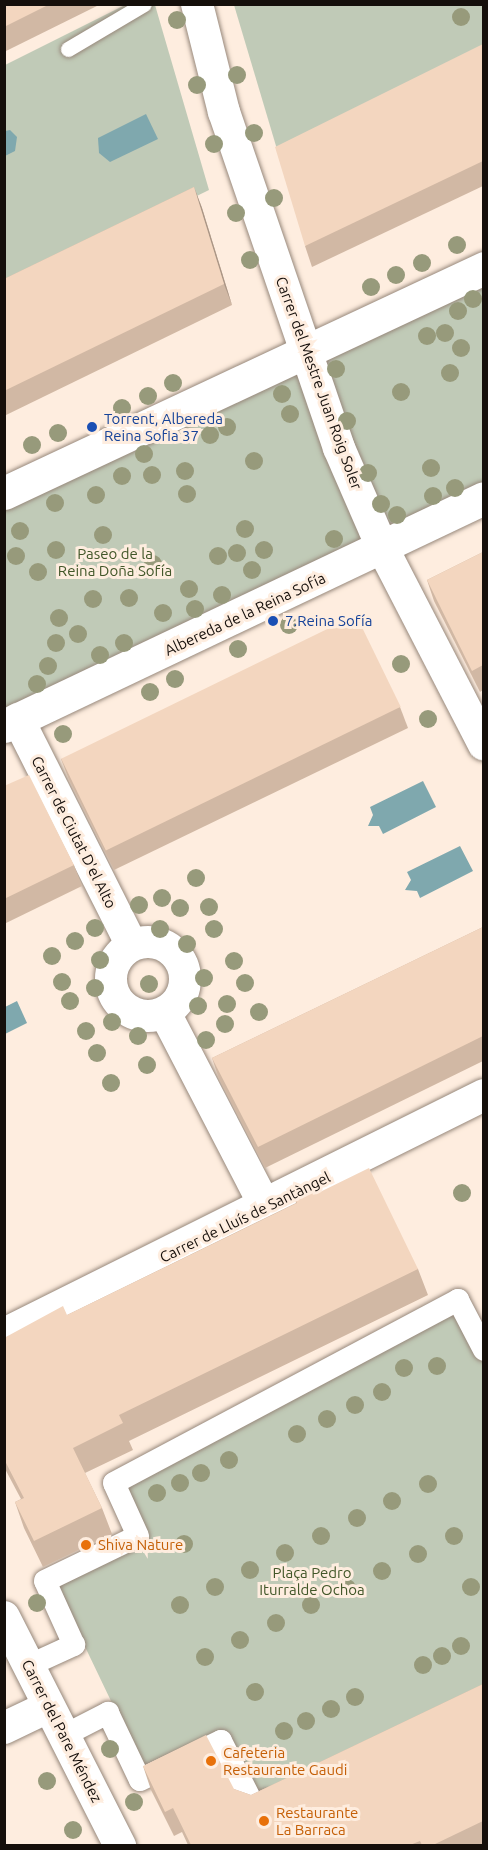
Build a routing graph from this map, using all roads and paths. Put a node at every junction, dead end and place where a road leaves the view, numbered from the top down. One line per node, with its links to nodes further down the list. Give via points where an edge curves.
1 (144, 4): 3 (lane)
2 (197, 4): 5 (street, Carrer del Mestre Juan Roig Soler, via 224,112)
3 (68, 50)
4 (483, 268): 5 (street)
5 (305, 352): 6 (street); 8 (street, Carrer del Mestre Juan Roig Soler)
6 (4, 493)
7 (483, 498): 8 (street, Albereda de la Reina Sofía)
8 (383, 549): 9 (street, Albereda de la Reina Sofía); 10 (street, Carrer del Mestre Juan Roig Soler)
9 (11, 722): 11 (street, Carrer de Ciutat D'el Alto)
10 (483, 745)
11 (131, 944): 12 (street, via 150,940 169,947 182,961 186,981 180,1000); 12 (street, via 116,957 110,976 114,996 127,1011 146,1017)
12 (165, 1013): 14 (street)
13 (483, 1095): 14 (street, Carrer de Lluís de Santàngel)
14 (266, 1208): 15 (street, Carrer de Lluís de Santàngel)
15 (4, 1334)
16 (483, 1350): 18 (street, via 458,1300 114,1484 138,1536 45,1581 74,1644)
17 (4, 1617): 18 (street, Carrer del Pare Méndez)
18 (28, 1666): 19 (street, Carrer del Pare Méndez)
19 (48, 1707): 20 (street); 21 (street, Carrer del Pare Méndez)
20 (4, 1728)
21 (63, 1736): 22 (street, via 108,1713 141,1780 221,1741 254,1806); 23 (street, Carrer del Pare Méndez)
22 (285, 1791)
23 (120, 1845)

